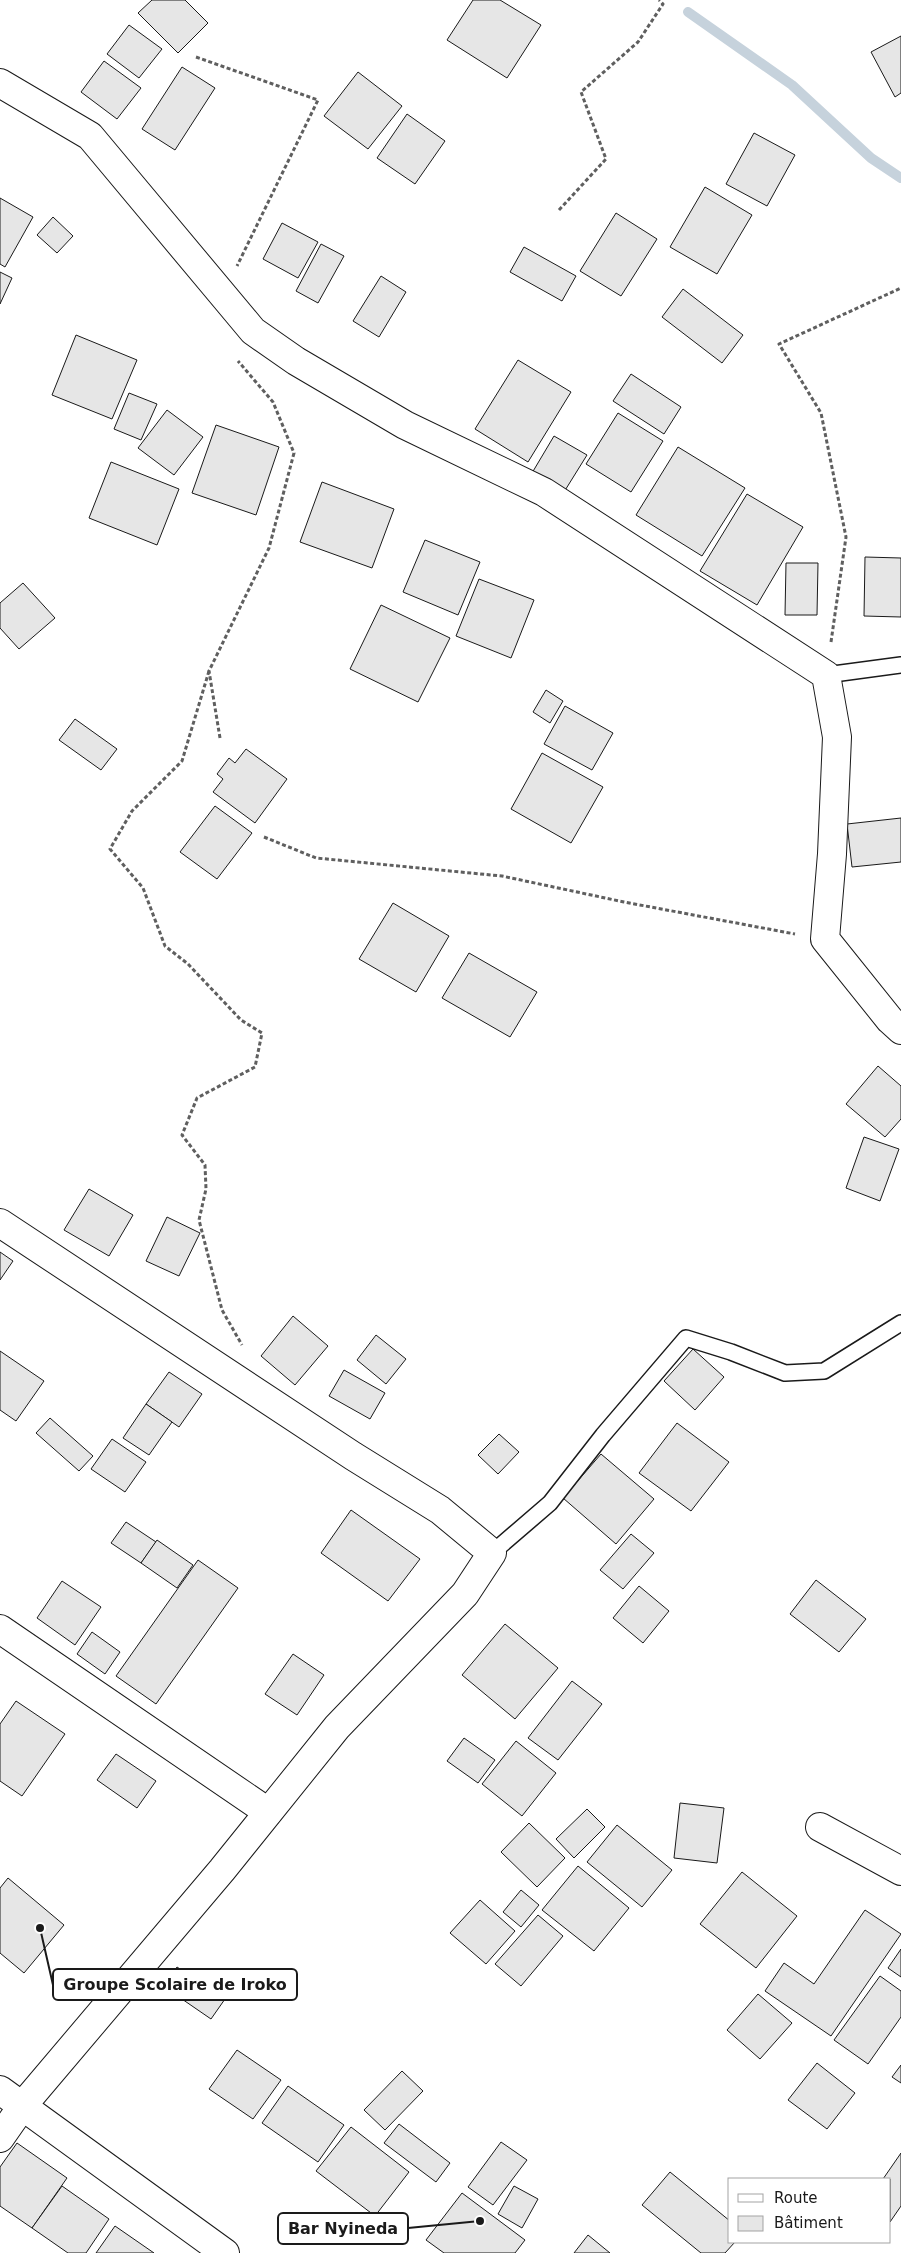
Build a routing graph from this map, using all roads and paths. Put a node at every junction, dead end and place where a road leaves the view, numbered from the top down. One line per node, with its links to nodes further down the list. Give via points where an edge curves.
1 (659, 0): 4 (path, via 663,4 638,42 581,92 606,159)
2 (196, 57): 6 (path, via 318,100)
3 (0, 84): 6 (street, via 90,136)
4 (559, 210)
5 (901, 288): 10 (path, via 780,344 821,413 846,537)
6 (223, 296): 10 (street, via 254,331 296,361 405,425 544,492)
7 (236, 358): 9 (path, via 273,402 294,453 269,548)
8 (901, 665): 10 (lane)
9 (209, 671): 11 (path); 17 (path, via 182,761 132,811 110,849 143,888 165,946 188,964 242,1020 262,1033 255,1067 197,1098 182,1135 205,1165 206,1189 199,1220 222,1310 250,1358)
10 (826, 675): 13 (street, via 837,736)
11 (220, 738)
12 (264, 837): 13 (path, via 316,858 502,876)
13 (825, 939): 14 (street)
14 (901, 1030)
15 (0, 1222): 17 (street)
16 (901, 1323): 18 (lane, via 824,1371 785,1373 686,1338 602,1435 550,1503)
17 (246, 1385): 18 (street, via 440,1510)
18 (492, 1552): 20 (street, via 465,1594 336,1727)
19 (0, 1629): 20 (street)
20 (268, 1812): 24 (street)
21 (820, 1827): 22 (street)
22 (901, 1871)
23 (0, 2090): 24 (street)
24 (23, 2105): 25 (street); 26 (street)
25 (0, 2138)
26 (225, 2253)

